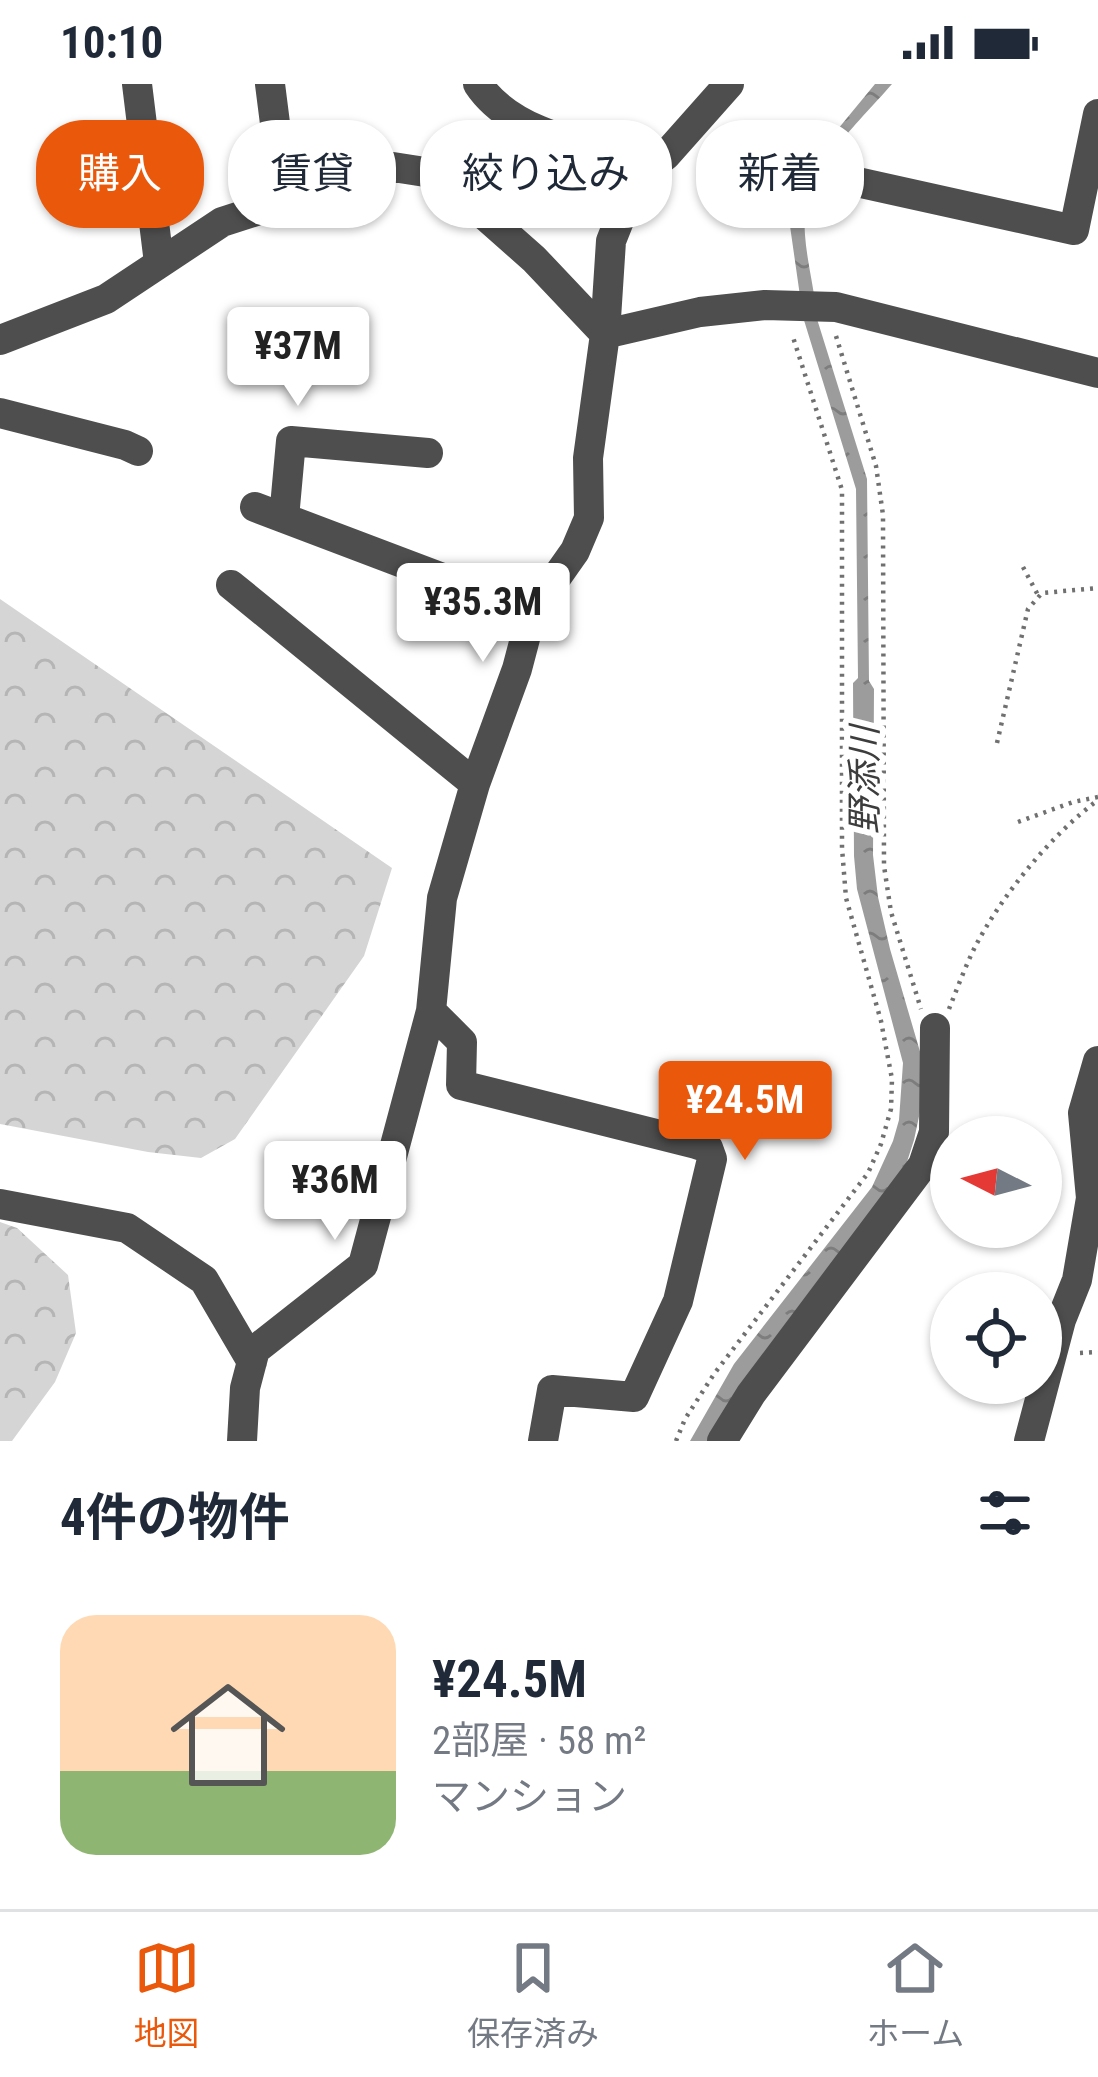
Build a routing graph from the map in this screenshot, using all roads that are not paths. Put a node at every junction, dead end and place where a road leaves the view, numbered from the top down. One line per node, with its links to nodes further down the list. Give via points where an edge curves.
1 (137, 84): 13 (street)
2 (270, 84): 6 (street)
3 (478, 84): 7 (street)
4 (729, 84): 8 (street)
5 (1098, 114): 10 (street, via 1074,230)
6 (275, 120)
7 (518, 120)
8 (672, 148)
9 (396, 167): 14 (street, via 438,174)
10 (864, 184)
11 (228, 220): 13 (street)
12 (616, 228): 14 (street)
13 (159, 263): 15 (street, via 106,299)
14 (605, 334): 16 (street, via 700,312 836,307); 21 (street, via 588,458 589,518)
15 (0, 340)
16 (1098, 373)
17 (0, 413): 18 (street)
18 (138, 451)
19 (428, 453): 21 (street, via 291,442 269,512)
20 (231, 585): 22 (street)
21 (532, 613): 22 (street)
22 (475, 784): 23 (street, via 442,898)
23 (431, 1010): 30 (street, via 363,1264); 33 (street, via 463,1042 461,1085 696,1144 712,1159 678,1301 634,1397 552,1390)
24 (935, 1028): 34 (street, via 934,1132 923,1166)
25 (1098, 1061): 28 (street, via 1083,1112 1091,1198)
26 (0, 1204): 30 (street, via 127,1228 204,1280)
27 (1098, 1301): 29 (street)
28 (1062, 1318)
29 (1062, 1319)
30 (252, 1361): 32 (street)
31 (1039, 1404): 35 (street)
32 (242, 1441)
33 (543, 1441)
34 (722, 1441)
35 (1029, 1441)

